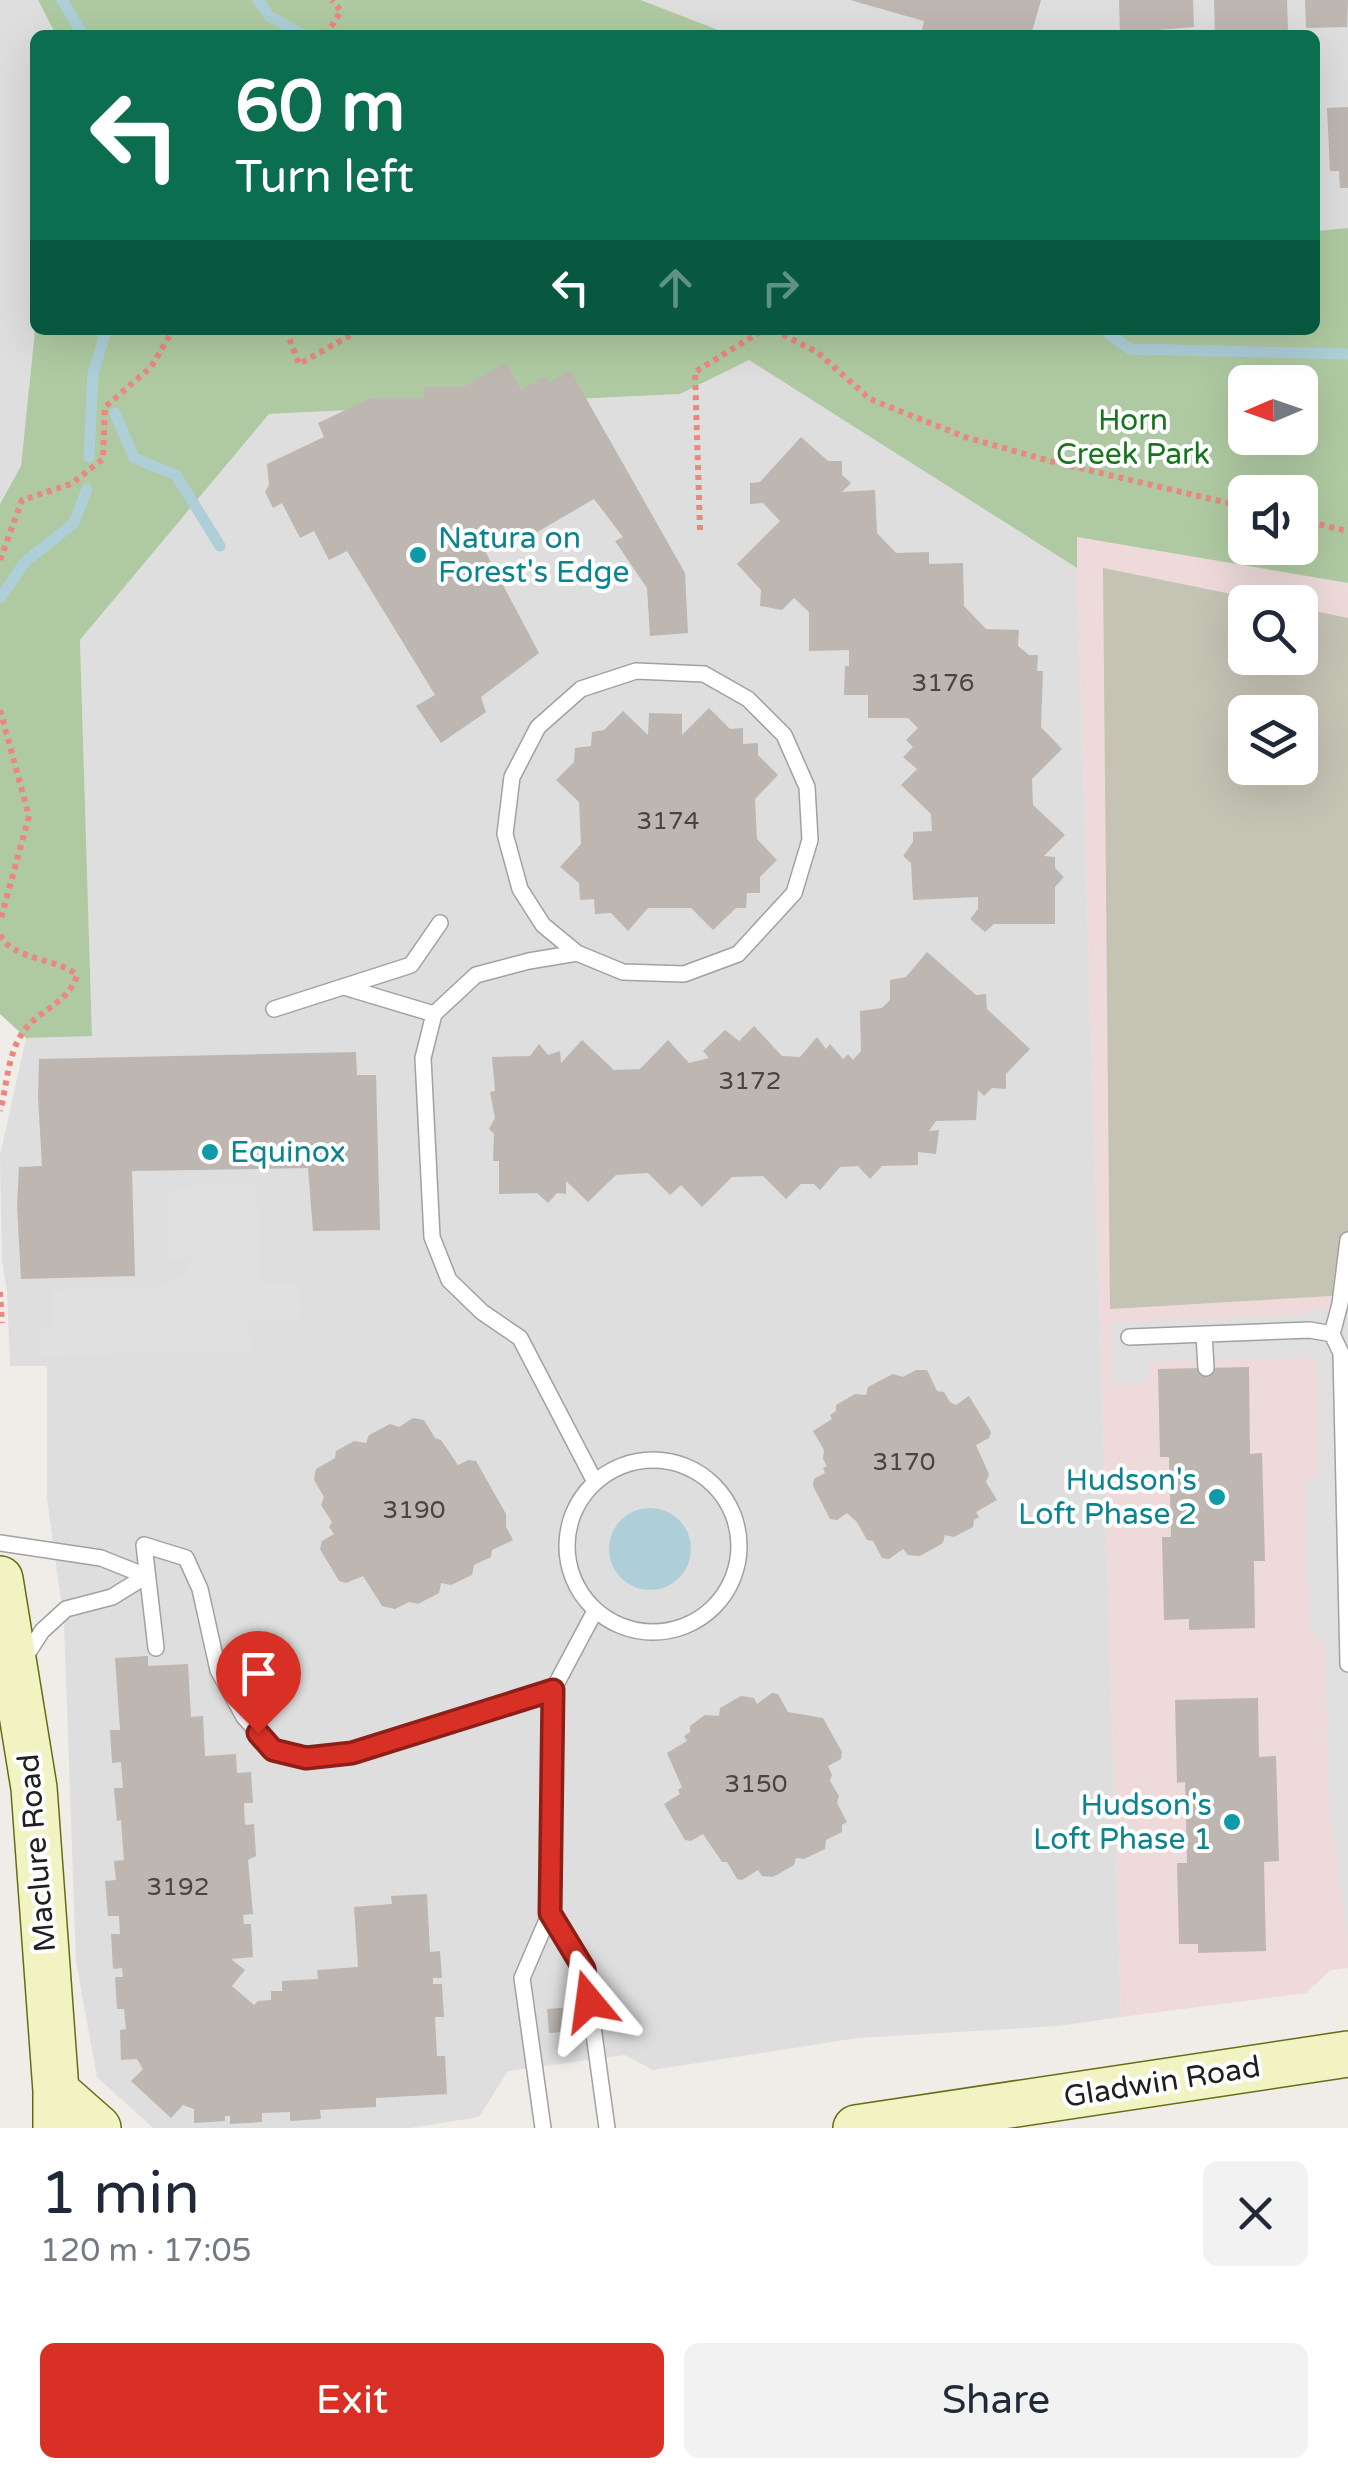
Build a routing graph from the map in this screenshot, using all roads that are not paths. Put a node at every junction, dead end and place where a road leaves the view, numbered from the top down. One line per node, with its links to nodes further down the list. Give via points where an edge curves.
1 (440, 923): 3 (lane, via 411,965)
2 (576, 953): 2 (lane, via 623,972 684,974 738,954 794,893 810,840 807,787 784,736 748,699 704,674 636,671 582,690 538,727 512,778 505,834 520,889 543,924); 5 (lane, via 476,975)
3 (344, 987): 4 (lane); 5 (lane)
4 (274, 1009)
5 (434, 1014): 11 (lane, via 423,1058 432,1237 448,1280 520,1338)
6 (1348, 1240): 8 (lane)
7 (1204, 1334): 8 (lane); 9 (lane); 10 (lane)
8 (1332, 1334): 17 (lane, via 1341,1354)
9 (1129, 1337)
10 (1206, 1368)
11 (594, 1480): 15 (lane, via 568,1522 570,1572); 15 (lane, via 634,1460 669,1459 705,1475 732,1508 740,1553 728,1590 704,1617 670,1632 632,1631)
12 (0, 1543): 13 (lane, via 101,1558)
13 (146, 1576): 16 (lane); 18 (lane, via 112,1597 66,1609); 19 (lane, via 144,1545 186,1558 218,1670 244,1717 273,1750 306,1758 352,1753)
14 (0, 1579): 18 (main road, Maclure Road)
15 (594, 1611): 19 (lane)
16 (156, 1648)
17 (1348, 1664)
18 (16, 1670): 22 (main road, Maclure Road, via 34,1788)
19 (553, 1690): 20 (lane)
20 (550, 1913): 24 (lane, via 522,1978); 25 (lane, via 584,1969)
21 (1348, 2054): 26 (main road, Gladwin Road)
22 (56, 2109): 23 (main road)
23 (98, 2128)
24 (544, 2128)
25 (608, 2128)
26 (856, 2128)

